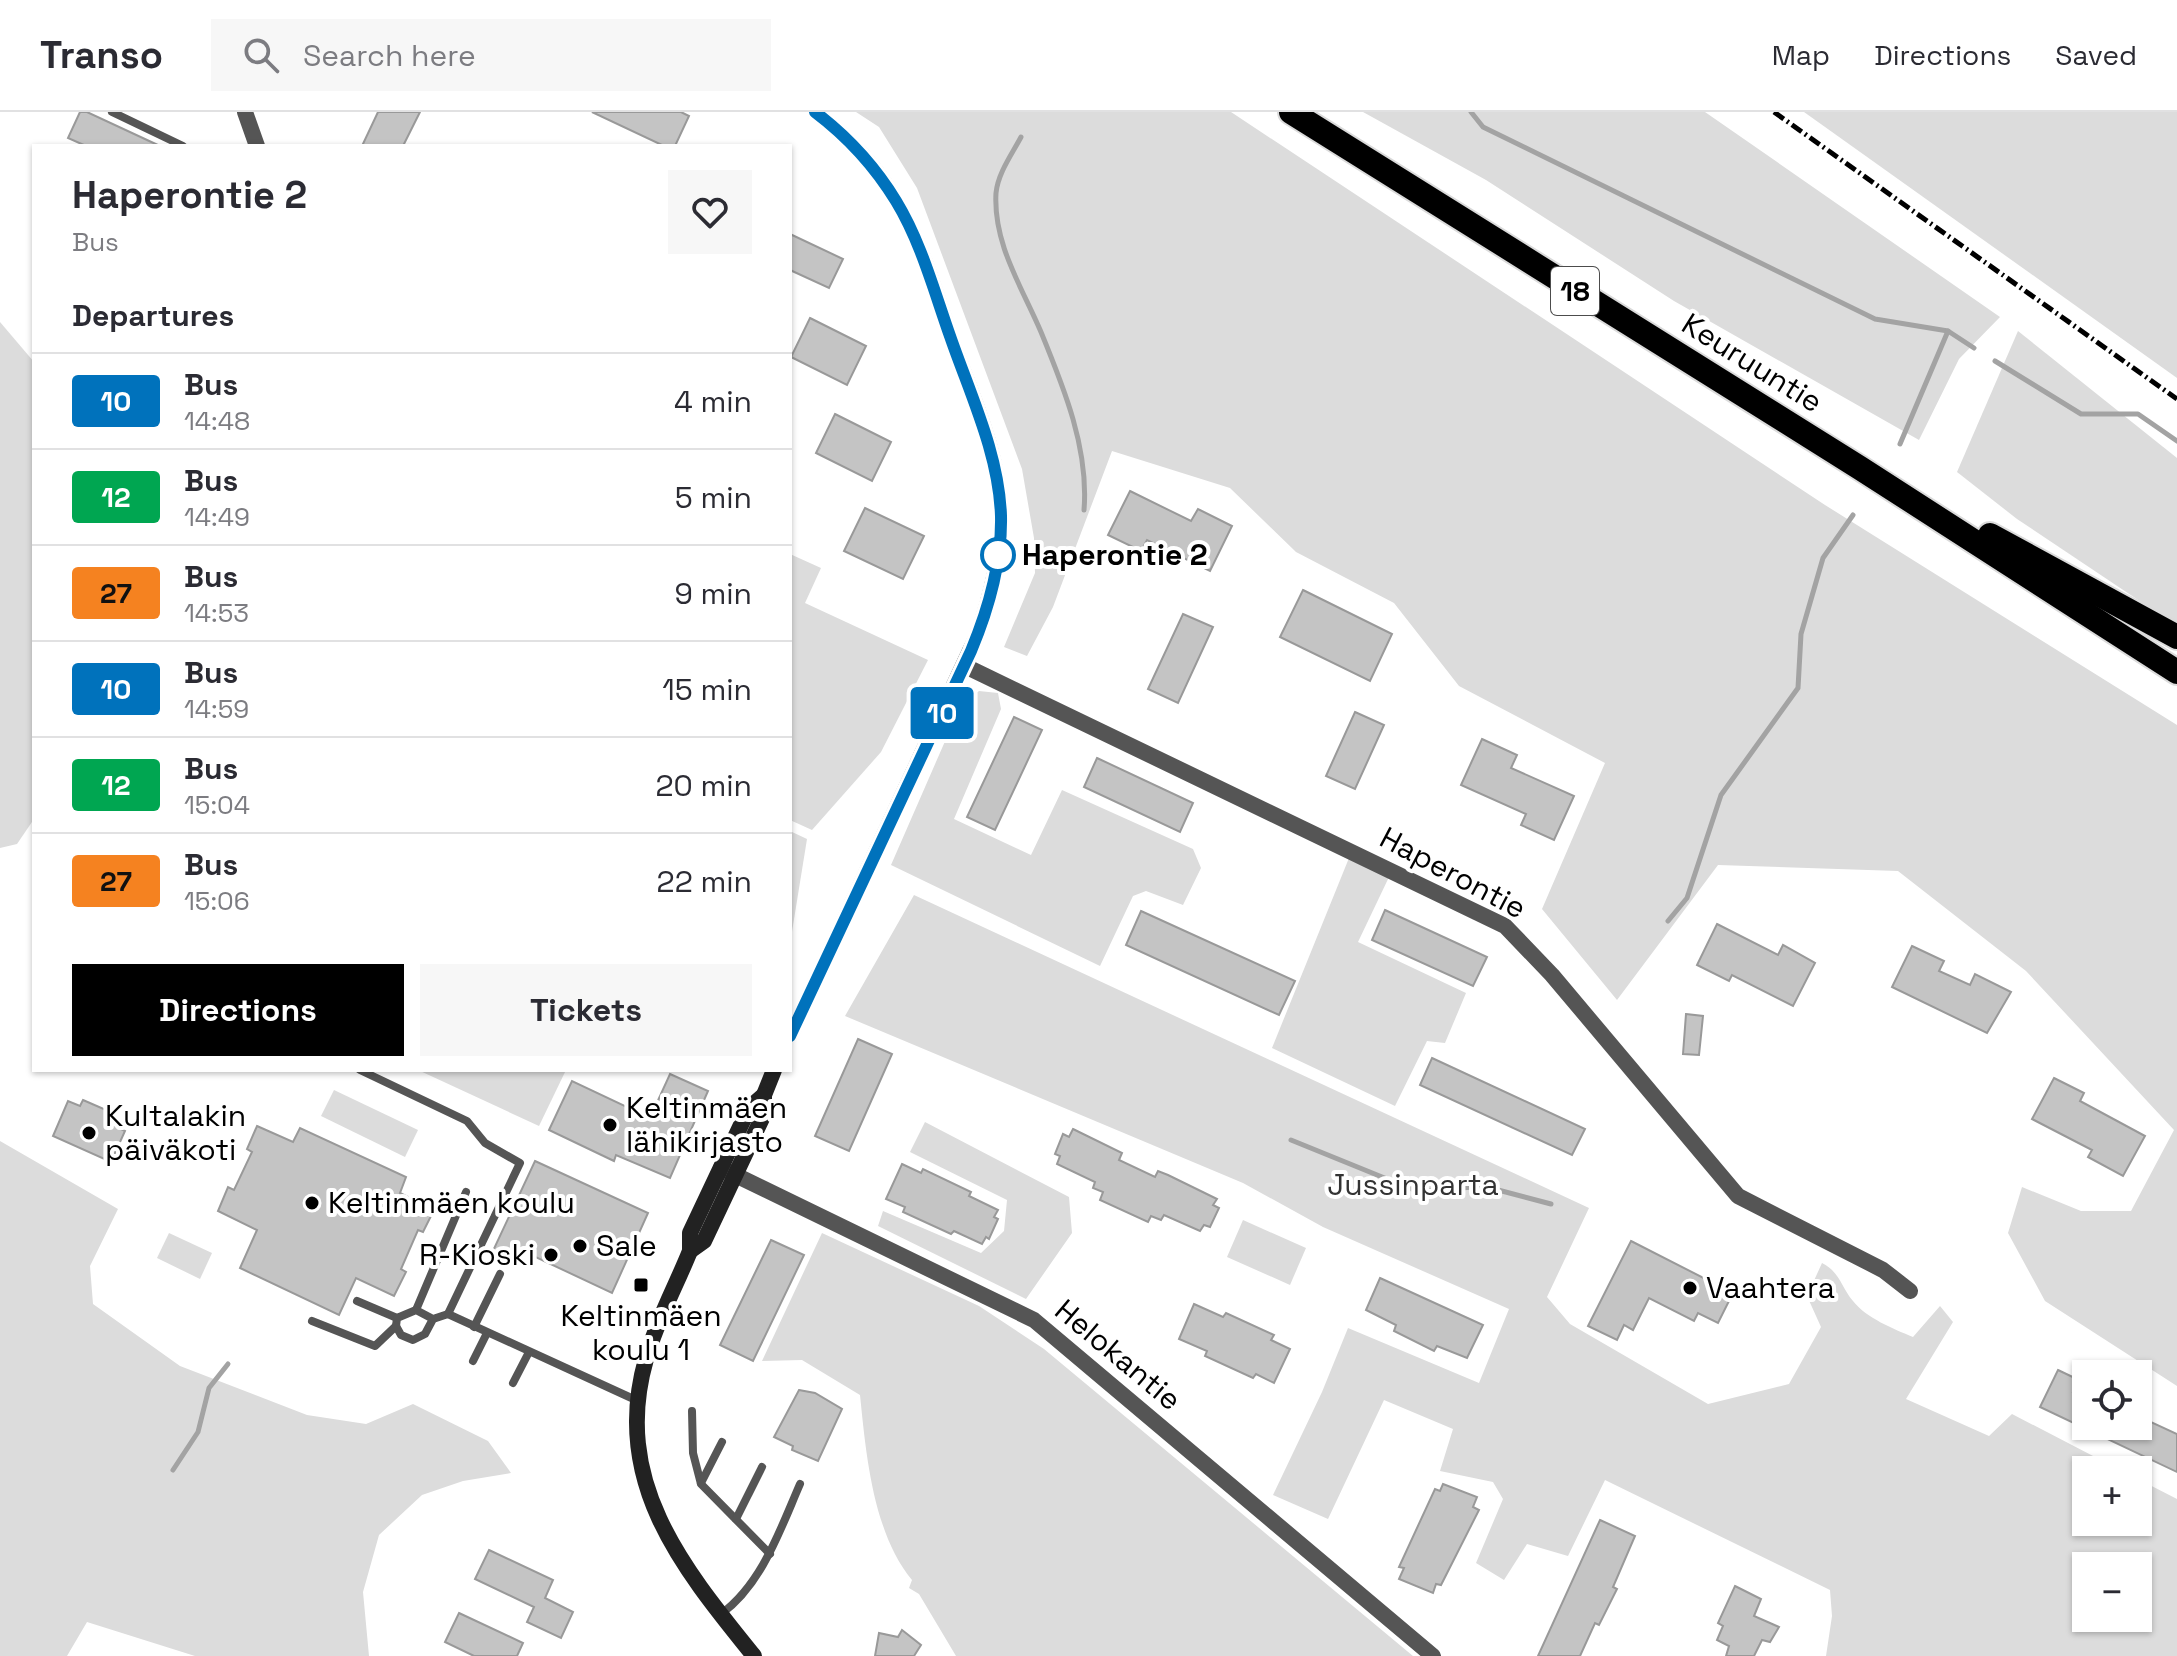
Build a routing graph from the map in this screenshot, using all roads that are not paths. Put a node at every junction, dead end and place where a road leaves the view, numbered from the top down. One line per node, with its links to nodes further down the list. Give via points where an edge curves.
1 (112, 112): 5 (lane)
2 (245, 112): 6 (street)
3 (815, 112): 10 (main road, via 853,143 898,204 991,454 1001,515 1000,546 993,591)
4 (1291, 112): 7 (highway, Keuruuntie / 18)
5 (179, 144)
6 (256, 144)
7 (1860, 468): 8 (highway, Keuruuntie / 18); 9 (highway)
8 (2097, 620): 11 (highway, Keuruuntie / 18); 12 (highway)
9 (2177, 637)
10 (965, 666): 13 (main road); 19 (street, Haperontie, via 1505,926 1544,965 1738,1196 1883,1270)
11 (2177, 672)
12 (2177, 683)
13 (792, 1032)
14 (364, 1072): 22 (lane, via 467,1121 485,1143 520,1163)
15 (773, 1072): 16 (main road, via 764,1095 749,1108)
16 (728, 1171): 31 (main road, via 690,1233 690,1251 646,1358); 41 (street, Helokantie, via 1034,1320)
17 (466, 1192): 21 (lane)
18 (500, 1274): 26 (lane)
19 (1910, 1291)
20 (357, 1301): 25 (lane)
21 (416, 1310): 23 (lane); 25 (lane)
22 (448, 1314): 23 (lane); 26 (lane)
23 (433, 1319): 25 (lane, via 425,1334 413,1340 401,1335)
24 (312, 1321): 25 (lane, via 375,1346)
25 (396, 1322)
26 (474, 1327): 27 (lane)
27 (487, 1333): 28 (lane); 29 (lane)
28 (529, 1352): 30 (lane); 31 (lane)
29 (473, 1361)
30 (513, 1383)
31 (638, 1401): 39 (main road, via 642,1469 662,1530)
32 (692, 1411): 35 (lane, via 693,1453)
33 (722, 1442): 35 (lane)
34 (762, 1467): 37 (lane)
35 (701, 1484): 37 (lane)
36 (800, 1484): 38 (lane)
37 (736, 1519): 38 (lane)
38 (770, 1554): 39 (lane, via 738,1601)
39 (720, 1614): 40 (main road)
40 (754, 1656)
41 (1433, 1656)

